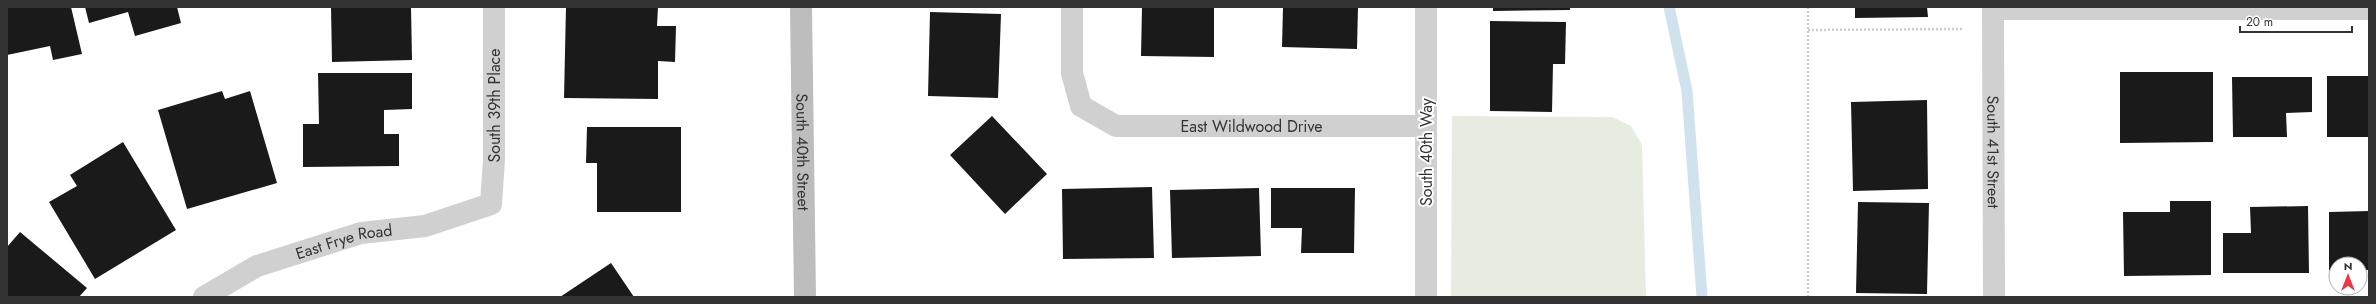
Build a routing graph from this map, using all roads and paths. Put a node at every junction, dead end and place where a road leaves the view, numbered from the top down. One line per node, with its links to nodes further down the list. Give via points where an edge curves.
1 (494, 7): 10 (street, South 39th Place, via 494,160)
2 (801, 7): 12 (main road, South 40th Street)
3 (1072, 7): 9 (street, East Wildwood Drive, via 1072,73 1081,106 1116,126)
4 (1426, 7): 9 (street, South 40th Way)
5 (1808, 7): 8 (path)
6 (2369, 9): 7 (street)
7 (1993, 15): 8 (path); 15 (street, South 41st Street)
8 (1808, 30): 14 (path)
9 (1426, 126): 13 (street, South 40th Way)
10 (491, 204): 11 (street, East Frye Road, via 425,226 361,233 294,254 257,266)
11 (204, 297)
12 (805, 297)
13 (1426, 297)
14 (1808, 297)
15 (1994, 297)

